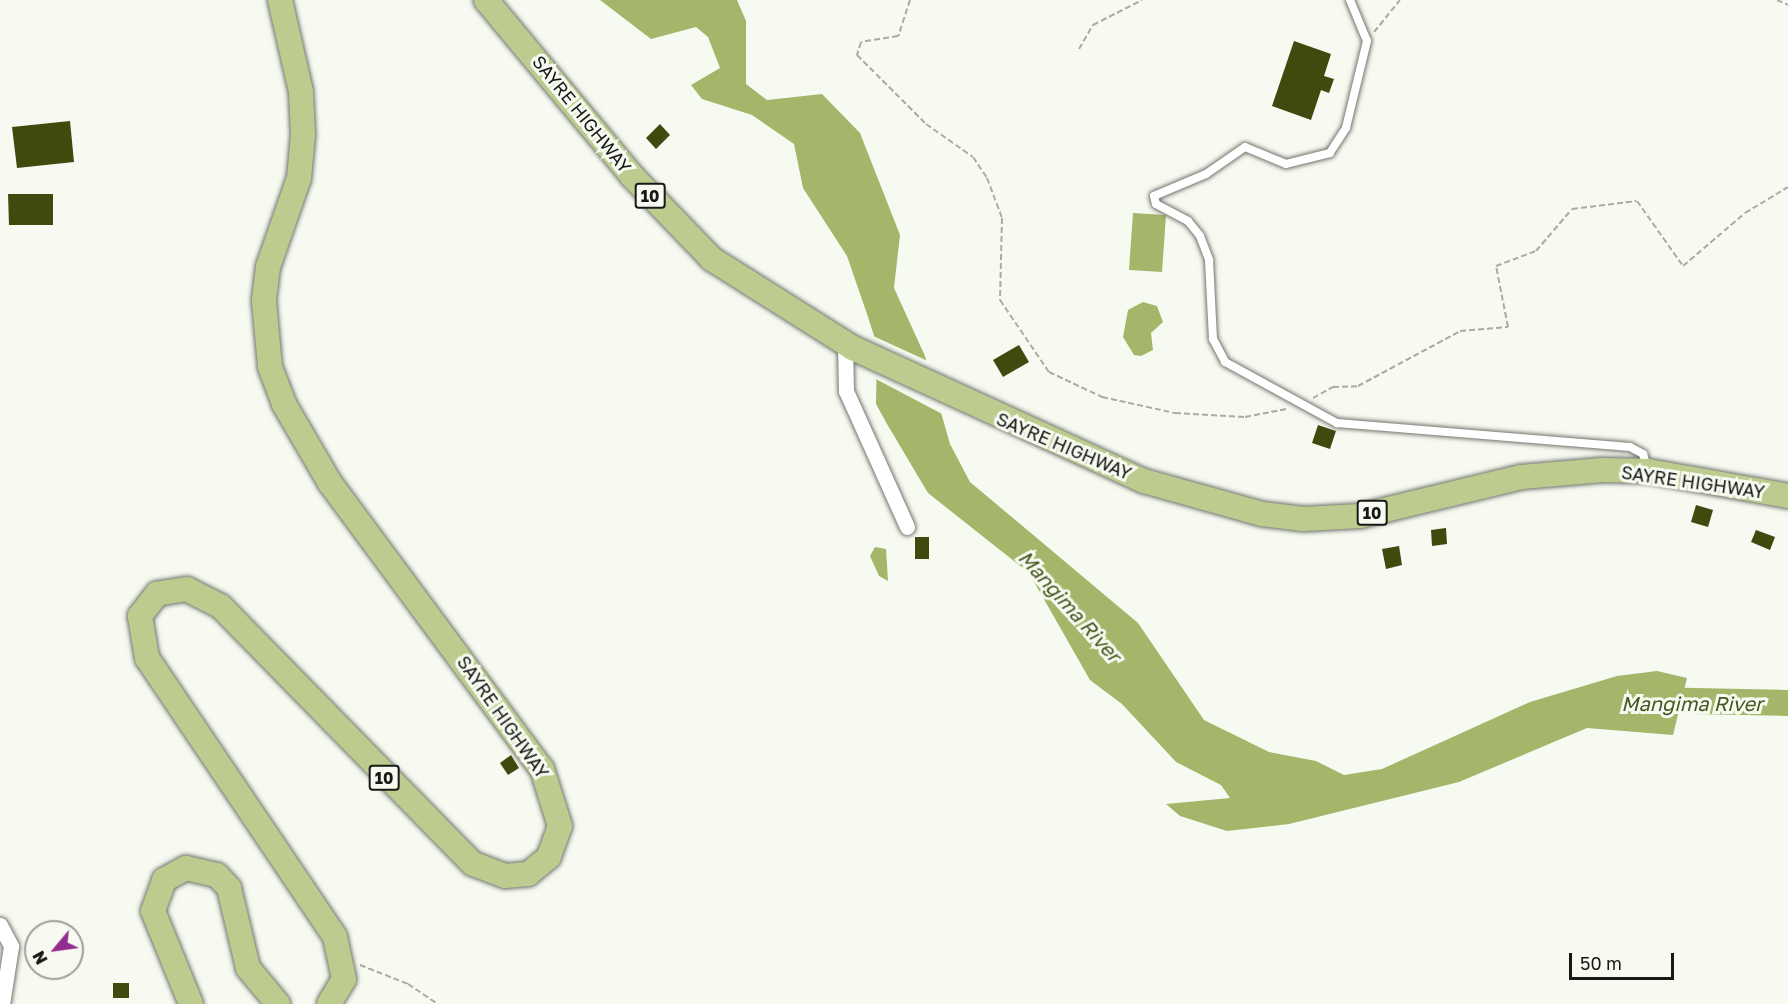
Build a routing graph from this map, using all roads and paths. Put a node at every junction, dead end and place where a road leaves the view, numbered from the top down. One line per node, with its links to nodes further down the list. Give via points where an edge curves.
1 (280, 0): 18 (highway, SAYRE HIGHWAY / 10, via 301,92 303,135 299,178 268,267 264,301 270,367 284,404 330,483 542,770 560,825 549,857 528,874 505,876 473,864 219,606 187,589 157,594 140,616 147,658 322,914)
2 (486, 0): 12 (highway, SAYRE HIGHWAY / 10, via 671,220 761,294)
3 (910, 0): 13 (path, via 898,36 861,42 857,55 926,124 973,158 987,178 1002,218 1000,300 1049,372 1102,397 1175,413 1245,417)
4 (1142, 0): 10 (path, via 1093,25)
5 (1350, 0): 9 (lane)
6 (1400, 0): 9 (path)
7 (1777, 0): 8 (path)
8 (1788, 5)
9 (1367, 41): 13 (lane, via 1346,128 1330,153 1286,164 1245,147 1206,174 1154,196 1156,204 1188,221 1200,236 1209,260 1213,339 1225,362)
10 (1079, 49)
11 (1788, 187): 13 (path, via 1745,213 1683,266 1637,201 1572,209 1536,251 1496,267 1508,327 1460,331 1358,386 1333,387)
12 (849, 345): 14 (highway, SAYRE HIGHWAY / 10, via 971,406 1144,481 1262,514 1304,519 1360,516 1521,477); 16 (street, via 846,391)
13 (1300, 406): 14 (lane, via 1337,423 1630,447 1643,454)
14 (1648, 471): 15 (highway, SAYRE HIGHWAY / 10)
15 (1788, 496)
16 (908, 527)
17 (0, 925): 19 (street, via 11,946)
18 (344, 958): 22 (highway, SAYRE HIGHWAY / 10, via 343,987); 23 (path, via 408,984)
19 (2, 1004)
20 (191, 1004): 21 (highway, via 153,911 164,880 186,868 217,875 229,888 248,968)
21 (278, 1004)
22 (329, 1004)
23 (438, 1004)

